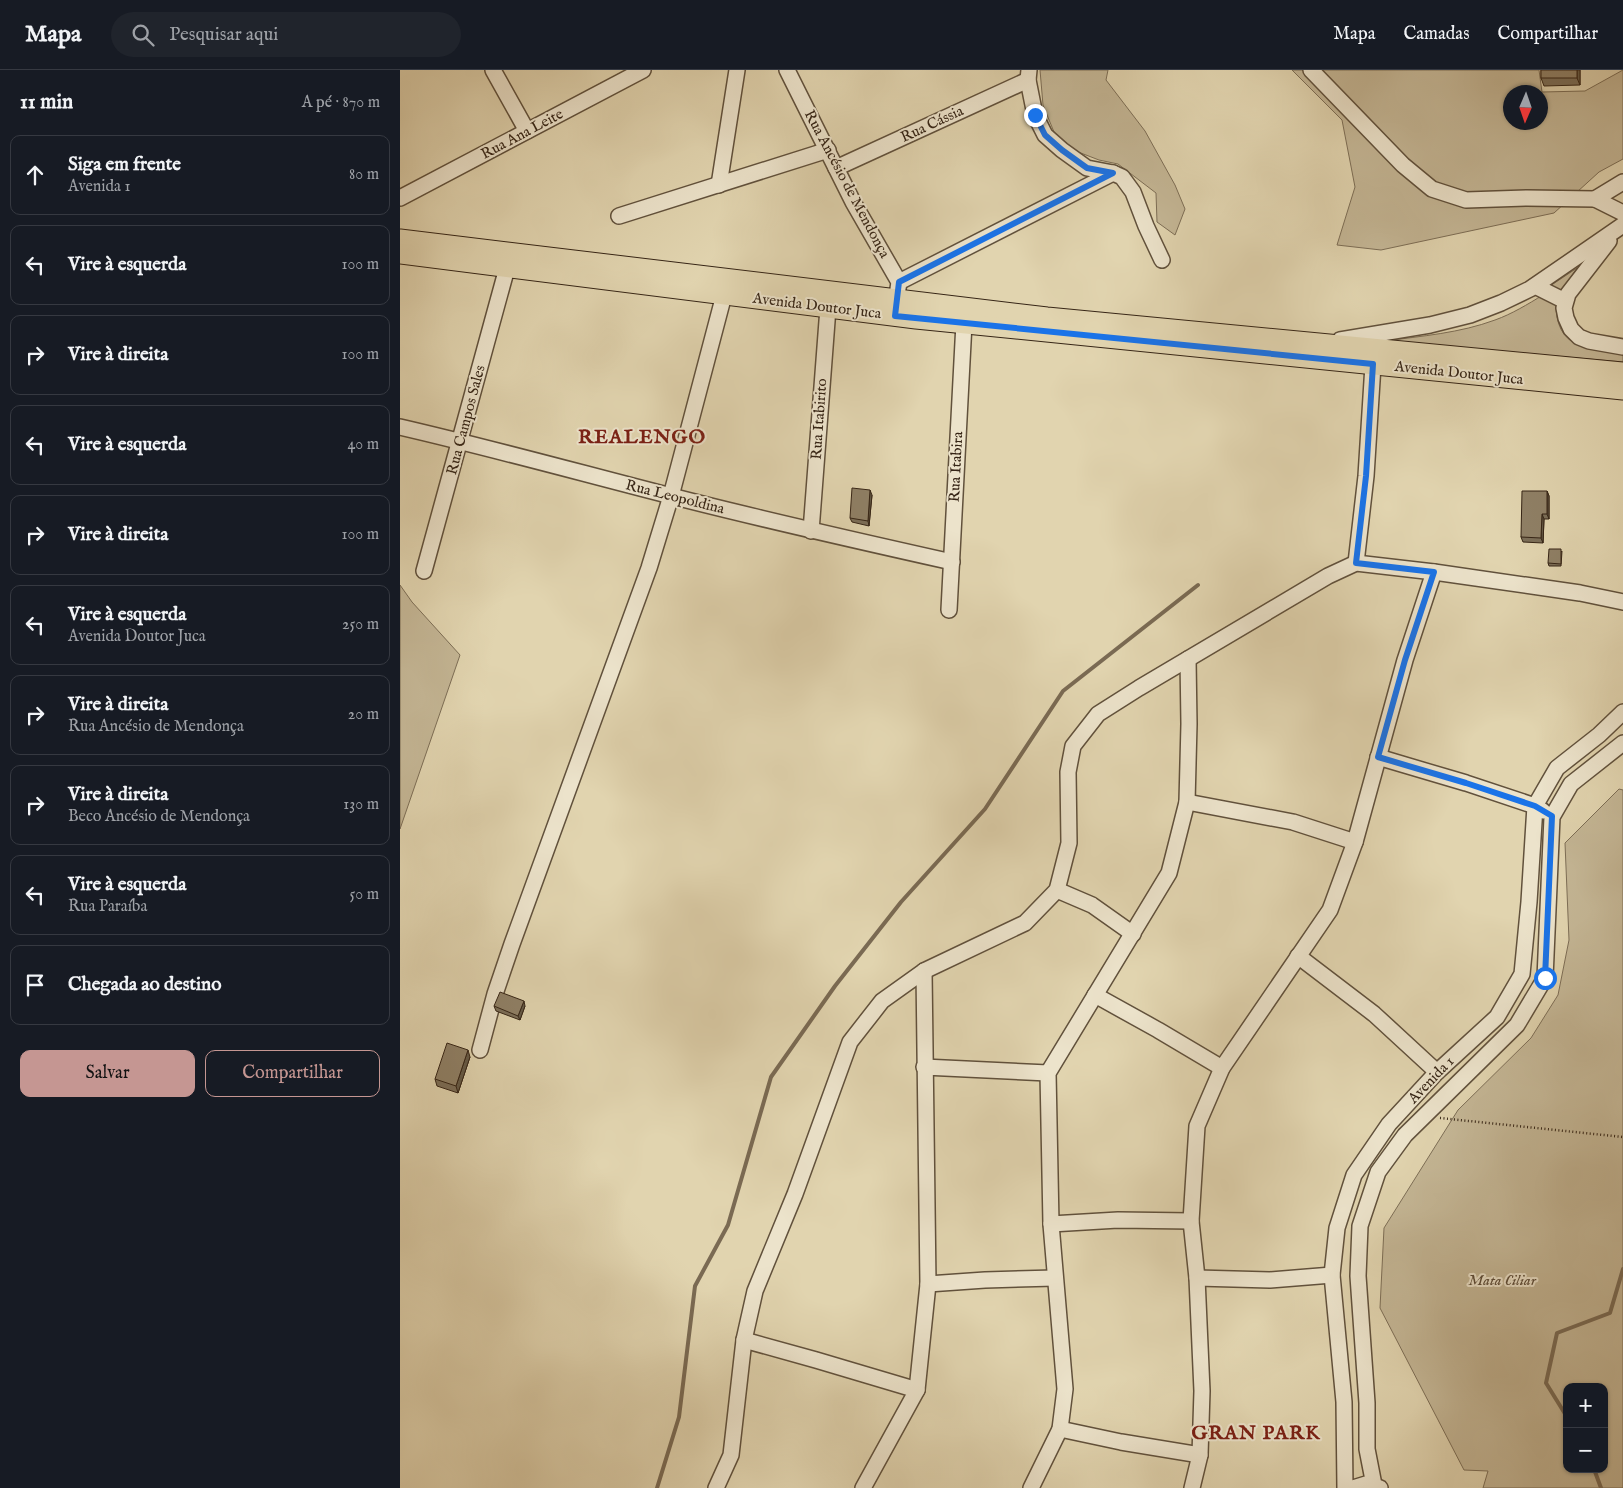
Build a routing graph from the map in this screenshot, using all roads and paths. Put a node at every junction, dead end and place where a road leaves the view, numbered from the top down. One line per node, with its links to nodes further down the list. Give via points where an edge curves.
1 (494, 70): 7 (street)
2 (643, 70): 7 (street, Rua Ana Leite)
3 (737, 70): 12 (street)
4 (787, 70): 8 (street, Rua Ancésio de Mendonça)
5 (1311, 70): 14 (street, via 1403,165 1432,189 1466,200)
6 (1029, 75): 9 (street, Rua Cássia); 10 (street, via 1035,115 1045,135 1087,168)
7 (527, 131): 13 (street, Rua Ana Leite)
8 (828, 150): 9 (street, Rua Ancésio de Mendonça); 12 (street)
9 (836, 168): 23 (street, Rua Ancésio de Mendonça)
10 (1113, 173): 19 (street, via 1122,177 1133,192); 23 (street)
11 (1623, 182): 14 (street)
12 (719, 185): 15 (street)
13 (400, 198)
14 (1596, 199): 16 (street)
15 (619, 216)
16 (1622, 222): 21 (street); 24 (street, via 1577,280)
17 (400, 239): 23 (main road, Avenida Doutor Juca)
18 (400, 254): 20 (main road, Avenida Doutor Juca)
19 (1162, 260)
20 (507, 268): 22 (main road, Avenida Doutor Juca); 33 (street, Rua Campos Sales)
21 (1535, 286): 24 (street); 27 (street, via 1470,315 1430,326)
22 (724, 295): 25 (main road, Avenida Doutor Juca); 34 (street)
23 (897, 299): 25 (main road, Avenida Doutor Juca); 26 (main road, Avenida Doutor Juca); 27 (main road, Avenida Doutor Juca, via 1047,317)
24 (1565, 301): 28 (street, via 1566,318 1579,337)
25 (828, 308): 35 (street, Rua Itabirito)
26 (964, 323): 29 (main road, Avenida Doutor Juca); 36 (street, Rua Itabira)
27 (1316, 342): 30 (main road, Avenida Doutor Juca)
28 (1623, 347)
29 (1373, 364): 31 (main road, Avenida Doutor Juca); 37 (street, via 1366,476)
30 (1623, 372)
31 (1623, 390)
32 (400, 427): 33 (street, Rua Leopoldina)
33 (460, 441): 34 (street, Rua Leopoldina); 38 (street, Rua Campos Sales)
34 (671, 496): 35 (street, Rua Leopoldina); 55 (street, via 649,568 512,944)
35 (811, 531): 36 (street, Rua Leopoldina)
36 (952, 562): 41 (street, Rua Itabira)
37 (1356, 563): 39 (street); 42 (street, via 1328,576)
38 (424, 571)
39 (1434, 572): 40 (street); 45 (street)
40 (1623, 602)
41 (949, 610)
42 (1188, 659): 46 (street); 50 (street, via 1098,714 1073,746 1068,772 1069,843)
43 (1623, 712): 47 (street, Avenida 1, via 1557,768)
44 (1623, 743): 48 (street, Avenida 1, via 1571,784)
45 (1378, 757): 47 (street); 49 (street)
46 (1187, 802): 49 (street, via 1293,822); 51 (street, via 1169,873)
47 (1535, 806): 48 (street); 58 (street, Avenida 1, via 1522,974 1497,1017)
48 (1552, 816): 60 (street, Avenida 1, via 1545,978 1517,1025)
49 (1355, 842): 52 (street, via 1330,910)
50 (1057, 890): 51 (street, via 1092,906); 53 (street, via 1025,923)
51 (1133, 934): 54 (street)
52 (1298, 956): 57 (street); 58 (street, via 1374,1014)
53 (924, 971): 56 (street); 68 (street, via 882,1001 850,1042 795,1194 755,1291)
54 (1095, 995): 57 (street); 59 (street)
55 (480, 1050)
56 (924, 1067): 59 (street); 67 (street)
57 (1222, 1068): 62 (street, via 1197,1126)
58 (1437, 1072): 64 (street, Avenida 1, via 1389,1124 1354,1175 1337,1228)
59 (1048, 1073): 63 (street)
60 (1424, 1116): 61 (path); 72 (street, Avenida 1, via 1405,1135 1378,1172 1360,1226 1358,1276 1367,1449)
61 (1623, 1137)
62 (1191, 1221): 63 (street, via 1118,1220); 66 (street)
63 (1051, 1224): 65 (street)
64 (1332, 1275): 66 (street, via 1270,1280); 77 (street, Avenida 1, via 1344,1402)
65 (1055, 1278): 67 (street); 70 (street, via 1065,1389)
66 (1197, 1278): 71 (street, via 1202,1391)
67 (928, 1284): 69 (street)
68 (744, 1340): 69 (street); 73 (street, via 731,1454)
69 (917, 1390): 74 (street)
70 (1060, 1429): 71 (street); 75 (street)
71 (1200, 1455): 76 (street)
72 (1377, 1487): 78 (street, via 1366,1484)
73 (716, 1488)
74 (863, 1488)
75 (1031, 1488)
76 (1192, 1488)
77 (1345, 1488)
78 (1352, 1488)

